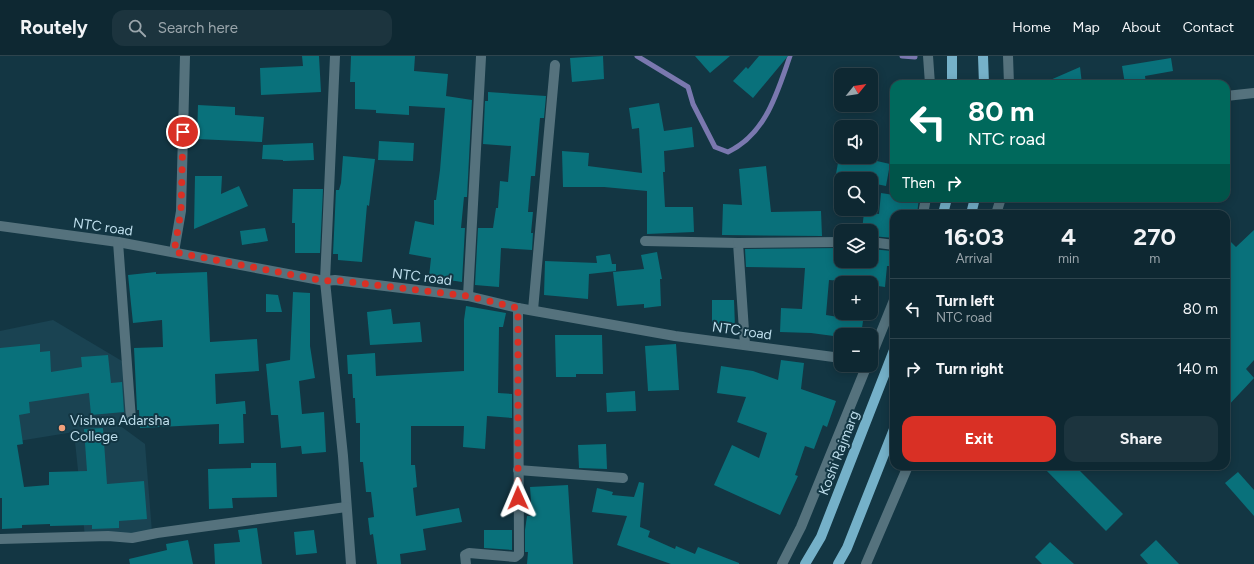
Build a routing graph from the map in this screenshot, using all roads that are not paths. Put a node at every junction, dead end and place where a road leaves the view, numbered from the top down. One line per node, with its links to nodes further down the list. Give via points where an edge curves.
1 (185, 56): 22 (street, via 181,211)
2 (335, 56): 23 (street)
3 (928, 56): 9 (street)
4 (952, 56): 10 (main road)
5 (983, 56): 11 (main road)
6 (1008, 56): 12 (street)
7 (481, 58): 24 (street)
8 (556, 65): 26 (street)
9 (930, 80)
10 (952, 80)
11 (984, 80)
12 (1008, 80)
13 (1254, 93): 14 (street)
14 (1230, 96)
15 (0, 226): 17 (street, NTC road)
16 (645, 241): 19 (street)
17 (118, 242): 22 (street, NTC road); 33 (street)
18 (834, 242): 19 (street)
19 (738, 243): 29 (street)
20 (878, 243): 21 (street)
21 (890, 244)
22 (174, 252): 23 (street, NTC road)
23 (325, 281): 24 (street, NTC road, via 335,280); 38 (street)
24 (468, 296): 25 (street, NTC road)
25 (518, 308): 26 (street, NTC road); 35 (street)
26 (534, 310): 29 (street, NTC road)
27 (890, 310): 28 (street)
28 (878, 340)
29 (745, 346): 30 (street, NTC road)
30 (834, 357)
31 (890, 360): 43 (main road, Koshi Rajmarg, via 821,537)
32 (865, 372): 42 (street, via 801,527)
33 (131, 419)
34 (890, 439): 44 (main road, via 847,548)
35 (518, 470): 37 (street); 41 (street, via 519,554 516,557 469,553 465,555)
36 (906, 470): 45 (street)
37 (623, 478)
38 (346, 507): 39 (street, via 132,538 108,536); 40 (street)
39 (0, 539)
40 (351, 564)
41 (466, 564)
42 (782, 564)
43 (805, 564)
44 (838, 564)
45 (866, 564)

